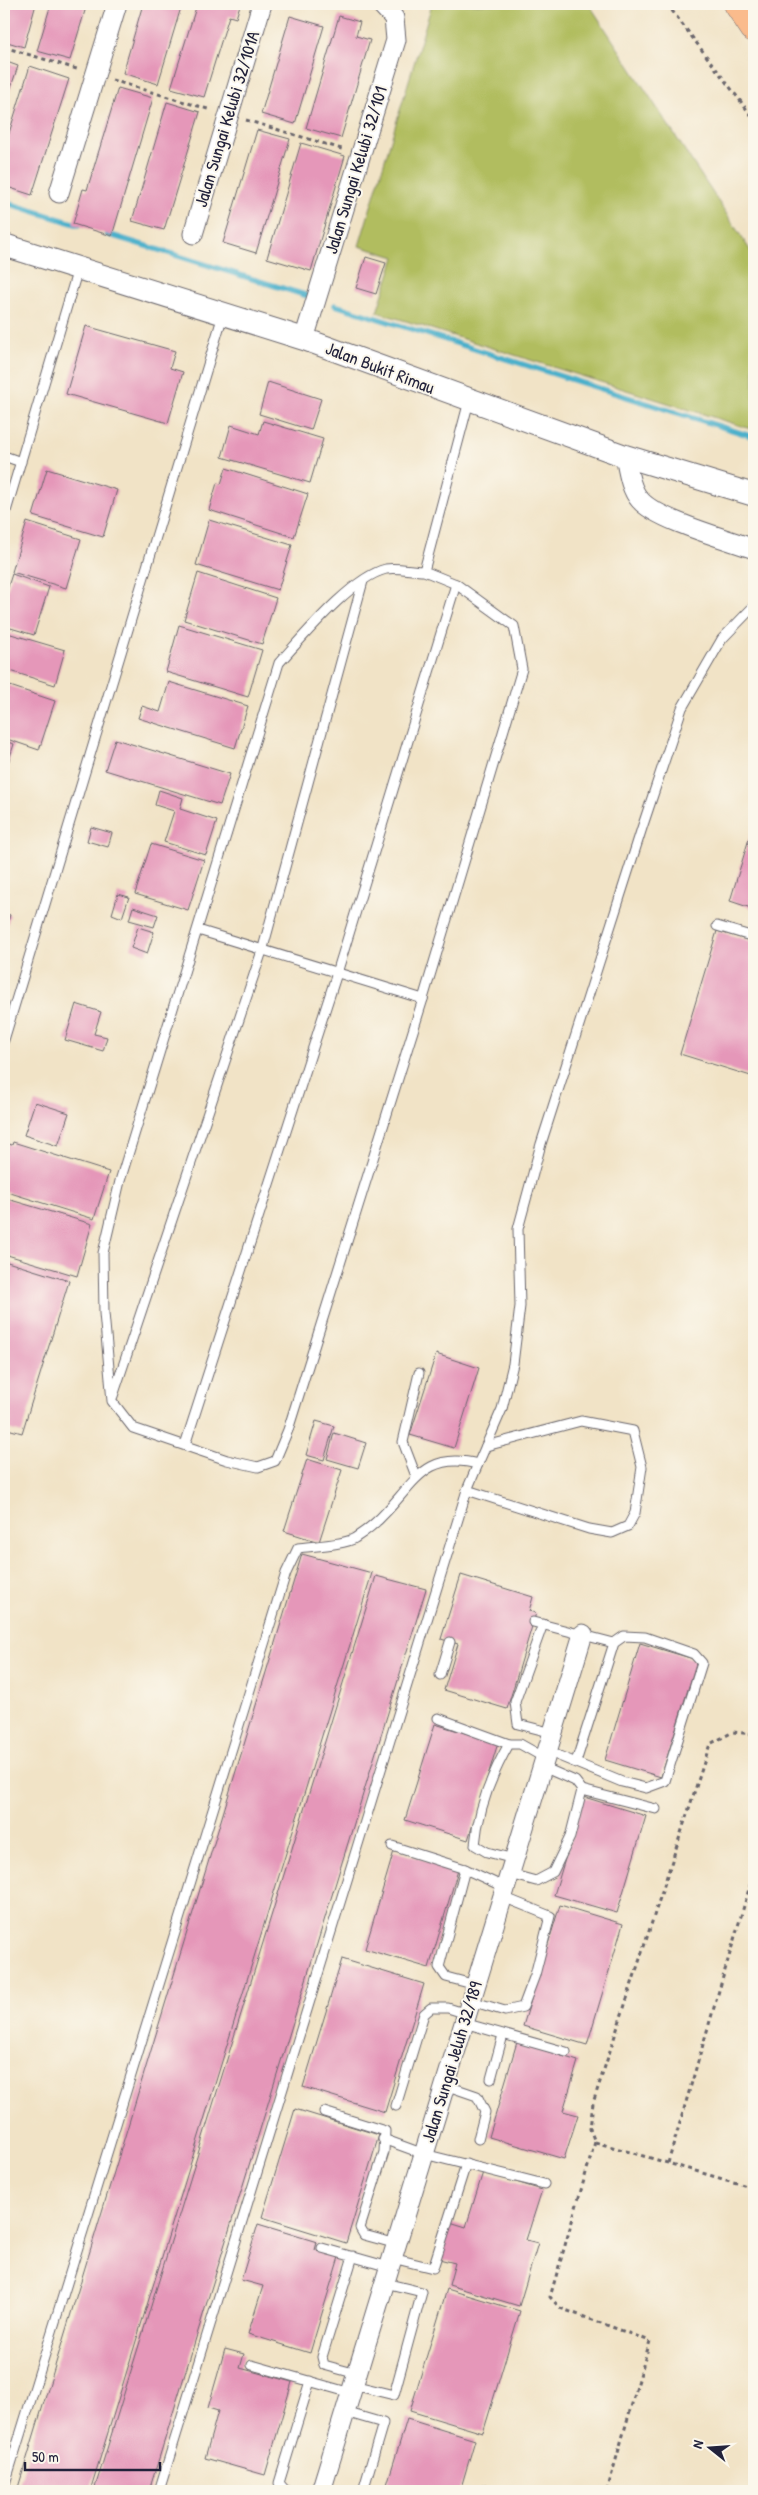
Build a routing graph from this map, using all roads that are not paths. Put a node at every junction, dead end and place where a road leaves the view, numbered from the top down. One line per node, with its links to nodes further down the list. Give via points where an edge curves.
1 (117, 4): 6 (street)
2 (262, 4): 7 (street, Jalan Sungai Kelubi 32/101A)
3 (381, 4): 11 (street, Jalan Sungai Kelubi 32/101, via 394,18 396,40)
4 (738, 4): 5 (highway)
5 (754, 28)
6 (59, 193)
7 (193, 234)
8 (4, 245): 9 (street, Jalan Bukit Rimau)
9 (78, 268): 10 (street, Jalan Bukit Rimau); 15 (lane)
10 (224, 314): 11 (street, Jalan Bukit Rimau); 29 (lane)
11 (304, 339): 12 (street, Jalan Bukit Rimau)
12 (469, 401): 14 (street, Jalan Bukit Rimau); 19 (lane)
13 (4, 456): 15 (lane)
14 (625, 456): 16 (street, Jalan Bukit Rimau); 18 (street, via 629,477 640,500 659,514)
15 (21, 462): 17 (lane)
16 (754, 495)
17 (4, 518)
18 (754, 549)
19 (424, 571): 20 (lane, via 386,569); 21 (lane)
20 (363, 581): 24 (lane, via 329,608 279,663); 26 (lane)
21 (456, 584): 27 (lane); 28 (lane, via 514,626 522,668)
22 (754, 606): 33 (lane, via 722,639 682,708 541,1144 518,1229 520,1306 513,1364 502,1408)
23 (716, 926): 25 (lane)
24 (198, 930): 26 (lane); 31 (lane, via 120,1181 104,1253 104,1313)
25 (754, 936)
26 (263, 948): 27 (lane); 31 (lane)
27 (337, 973): 28 (lane); 32 (lane)
28 (423, 998): 32 (lane, via 288,1430 275,1461 258,1466 227,1460)
29 (4, 1040)
30 (419, 1373): 35 (lane, via 402,1442)
31 (112, 1401): 32 (lane, via 133,1428)
32 (185, 1445)
33 (486, 1446): 34 (lane); 36 (lane, via 580,1421 633,1431 642,1467 635,1513 628,1526 612,1533)
34 (478, 1464): 35 (lane, via 462,1460 435,1465); 36 (lane)
35 (416, 1476): 69 (lane, via 386,1512 353,1540 298,1548 286,1572)
36 (467, 1490): 70 (lane)
37 (583, 1634): 39 (lane); 43 (street, Jalan Sungai Jeluh 32/189); 43 (lane, via 538,1623 515,1702 518,1724)
38 (450, 1642): 40 (lane)
39 (614, 1643): 44 (lane); 44 (lane, via 624,1636 645,1637 694,1654 702,1663 665,1781 646,1788 622,1782)
40 (440, 1675)
41 (438, 1718): 42 (lane)
42 (509, 1744): 43 (lane); 49 (lane, via 496,1766 476,1829 475,1845 487,1852)
43 (547, 1752): 44 (lane); 45 (lane); 49 (street, Jalan Sungai Jeluh 32/189)
44 (576, 1762)
45 (582, 1790): 46 (lane); 49 (lane, via 570,1837 553,1872 536,1881)
46 (656, 1809)
47 (392, 1846): 48 (lane)
48 (465, 1869): 49 (lane); 50 (lane, via 439,1967)
49 (508, 1879): 50 (street, Jalan Sungai Jeluh 32/189); 50 (lane, via 550,1916 535,1975 523,2007 505,2010)
50 (470, 2006): 51 (lane); 54 (street, Jalan Sungai Jeluh 32/189); 55 (lane, via 431,2008 424,2014)
51 (503, 2035): 52 (lane); 53 (lane)
52 (566, 2052)
53 (491, 2079)
54 (445, 2085): 58 (lane, via 477,2096 485,2112); 59 (street, Jalan Sungai Jeluh 32/189)
55 (396, 2106)
56 (324, 2112): 57 (lane, via 385,2131)
57 (383, 2139): 59 (lane); 64 (lane, via 384,2152 360,2228)
58 (478, 2139)
59 (424, 2154): 60 (lane); 64 (street, Jalan Sungai Jeluh 32/189)
60 (466, 2164): 61 (lane); 64 (lane, via 433,2268)
61 (544, 2184)
62 (322, 2248): 63 (lane)
63 (353, 2256): 64 (lane); 67 (lane, via 322,2357 324,2365)
64 (391, 2263): 67 (street, Jalan Sungai Jeluh 32/189); 67 (lane, via 422,2292 394,2395)
65 (252, 2365): 66 (lane)
66 (310, 2382): 67 (lane); 71 (lane, via 279,2483)
67 (354, 2384): 68 (street, Jalan Sungai Jeluh 32/189)
68 (345, 2412): 72 (street, Jalan Sungai Jeluh 32/189); 73 (lane, via 383,2423)
69 (4, 2487)
70 (159, 2491)
71 (286, 2491)
72 (321, 2491)
73 (363, 2491)

